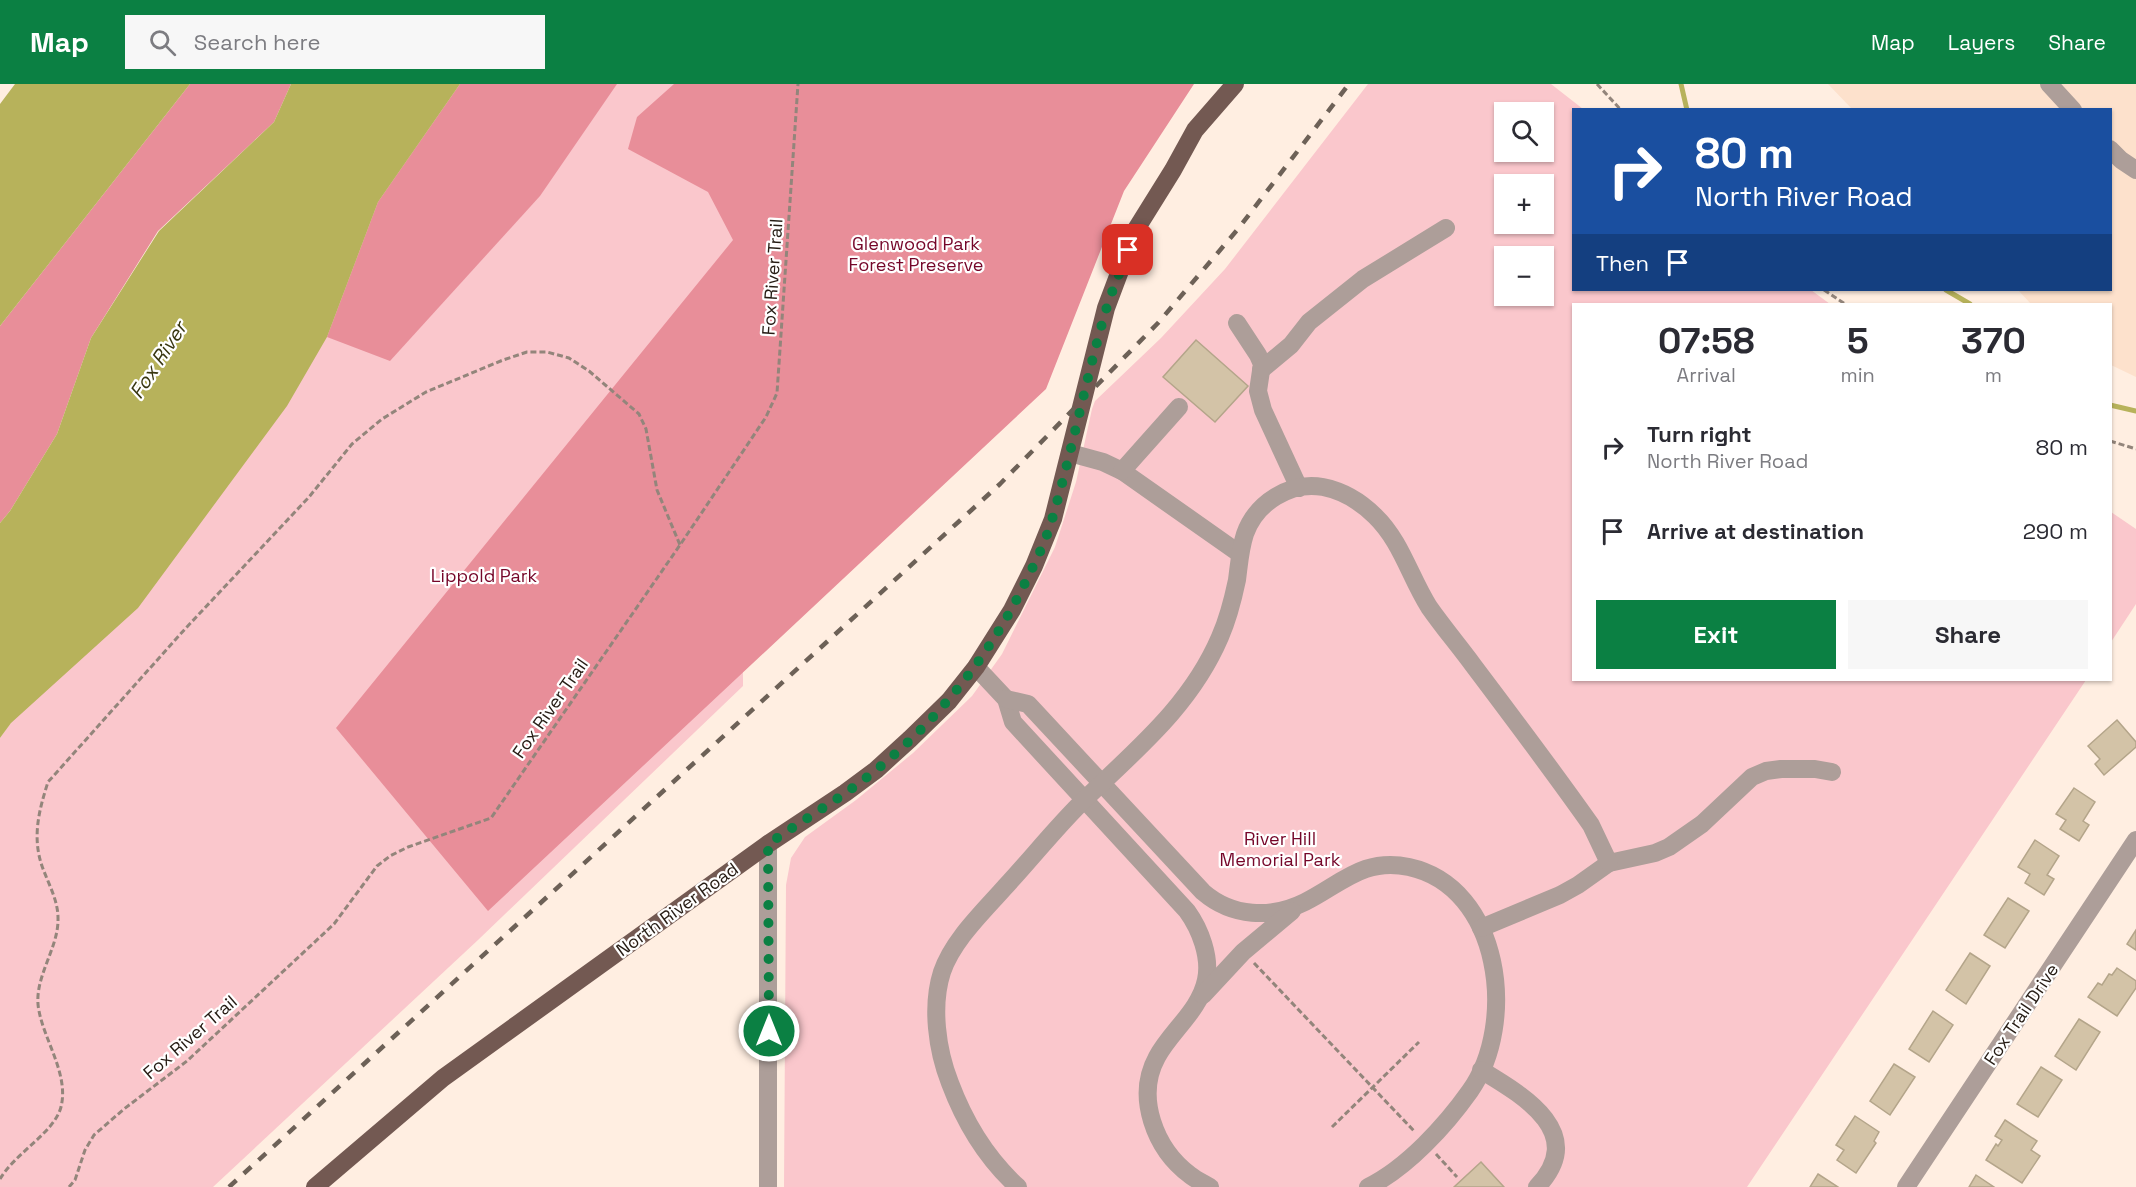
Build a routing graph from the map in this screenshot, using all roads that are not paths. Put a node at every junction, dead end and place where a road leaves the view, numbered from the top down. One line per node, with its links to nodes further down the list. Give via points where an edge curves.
1 (1235, 84): 10 (main road, North River Road, via 1195,130 1135,231 1106,308)
2 (2049, 84): 3 (street)
3 (2071, 108)
4 (2112, 151): 5 (street)
5 (2136, 170)
6 (1446, 228): 8 (street, via 1363,279 1310,322 1291,345)
7 (1237, 323): 8 (street, via 1258,355)
8 (1261, 370): 12 (street, via 1258,391 1263,410)
9 (1179, 407): 11 (street)
10 (1070, 453): 11 (street); 14 (main road, North River Road, via 1053,519 1034,566)
11 (1122, 471): 13 (street)
12 (1299, 488): 13 (street, via 1281,493 1260,510 1245,535); 21 (street, via 1321,487 1348,496 1387,529 1428,605 1578,806)
13 (1240, 554): 17 (street, via 1231,607 1194,686 1157,731)
14 (976, 667): 15 (street); 20 (main road, North River Road, via 949,701 876,770)
15 (1006, 699): 17 (street, via 1028,704); 18 (street, via 1013,722)
16 (1832, 772): 21 (street, via 1797,768 1766,771 1752,777 1702,824 1669,847)
17 (1103, 784): 18 (street); 23 (street, via 1203,892)
18 (1084, 800): 25 (street, via 1187,911); 32 (street, via 971,927 949,958 939,984 938,1029 947,1076 970,1129)
19 (2136, 840): 35 (street, Fox Trail Drive)
20 (768, 844): 30 (main road, North River Road, via 443,1078); 31 (street)
21 (1609, 863): 24 (street, via 1560,895)
22 (1305, 902): 23 (street, via 1261,914); 24 (street, via 1350,874 1393,864 1428,872 1445,882); 26 (street, via 1243,952)
23 (1223, 906): 25 (street, via 1203,916)
24 (1481, 928): 27 (street, via 1491,956 1496,993 1494,1037)
25 (1200, 933): 26 (street, via 1207,978)
26 (1198, 1000): 28 (street, via 1156,1058 1148,1092 1154,1127)
27 (1481, 1070): 29 (street, via 1546,1117 1556,1138 1557,1152); 34 (street, via 1460,1105 1425,1143)
28 (1185, 1181): 33 (street)
29 (1543, 1184)
30 (315, 1187)
31 (768, 1187)
32 (1018, 1187)
33 (1210, 1187)
34 (1368, 1187)
35 (1906, 1187)

